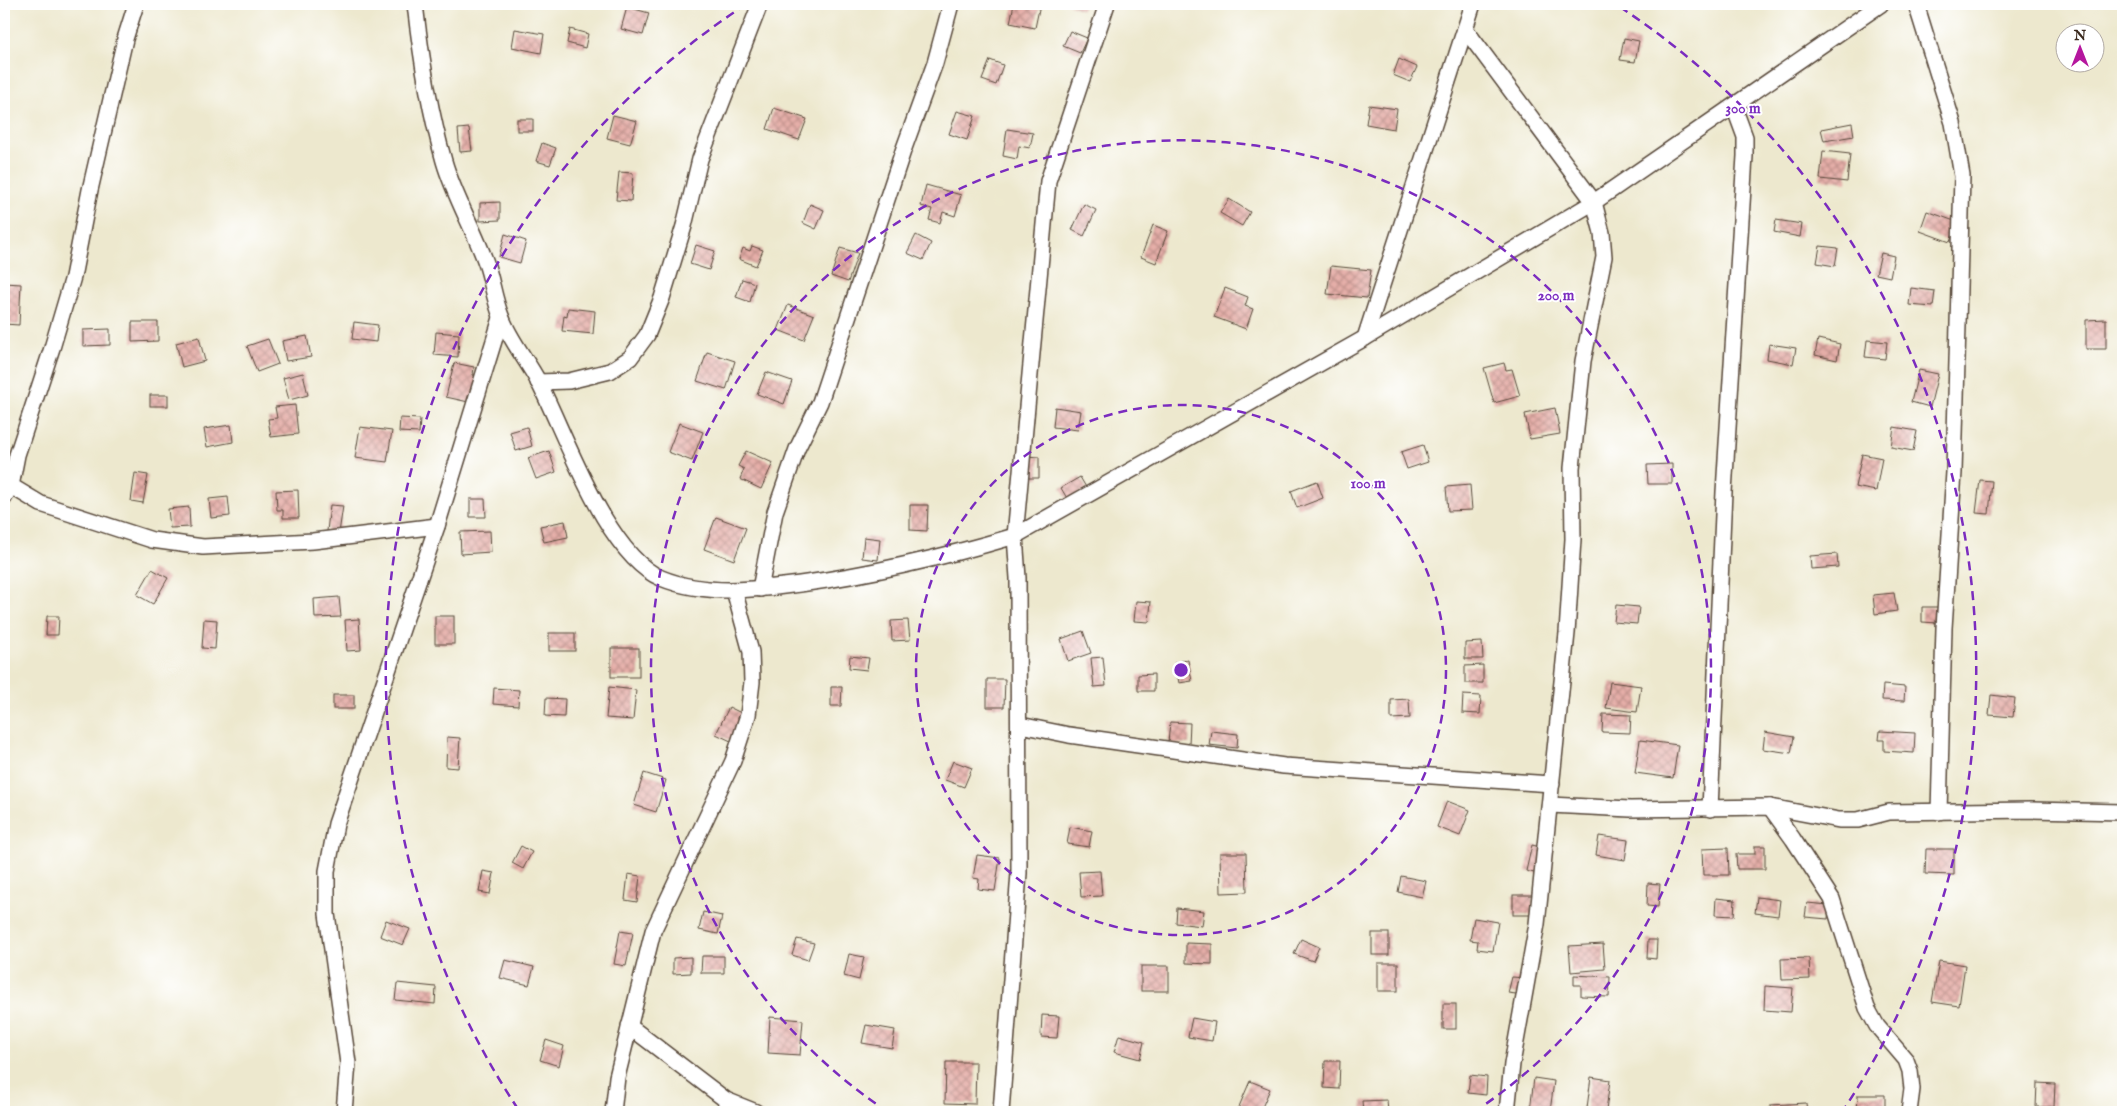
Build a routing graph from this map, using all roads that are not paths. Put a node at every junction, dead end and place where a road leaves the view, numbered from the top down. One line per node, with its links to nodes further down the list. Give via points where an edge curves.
1 (136, 4): 15 (street, via 125,39 73,277)
2 (415, 4): 12 (street, via 422,72 444,164 486,263)
3 (760, 4): 14 (street, via 700,159 684,226 647,335 630,358 610,371 569,381)
4 (951, 4): 18 (street, via 935,62 820,402 797,448 775,512)
5 (1107, 4): 17 (street, via 1048,181)
6 (1473, 4): 9 (street)
7 (1881, 4): 10 (street)
8 (1916, 4): 25 (street, via 1953,123 1962,176 1954,472 1944,628)
9 (1465, 29): 11 (street); 13 (street)
10 (1734, 106): 11 (street); 24 (street, via 1744,137 1744,156 1724,492)
11 (1594, 202): 13 (street); 21 (street, via 1604,257 1583,361 1572,468 1573,539 1569,605)
12 (501, 318): 14 (street); 16 (street)
13 (1365, 338): 17 (street)
14 (538, 382): 19 (street, via 599,508 639,563 660,577 689,586)
15 (7, 492): 16 (street, via 152,540 204,547 312,541)
16 (437, 526): 28 (street, via 336,824 326,871 326,914 348,1063)
17 (1015, 536): 18 (street, via 952,555 850,577); 20 (street)
18 (760, 589): 19 (street)
19 (734, 590): 27 (street, via 751,652 748,715 732,761 653,931)
20 (1020, 725): 21 (street, via 1284,766); 31 (street, via 1019,873)
21 (1552, 784): 22 (street)
22 (1550, 806): 24 (street); 32 (street, via 1537,924 1512,1064)
23 (1770, 807): 24 (street); 25 (street, via 1839,820 1858,820 1889,812); 33 (street, via 1832,899 1867,1008 1877,1026 1906,1060 1912,1089)
24 (1710, 809)
25 (1939, 812): 26 (street)
26 (2123, 812)
27 (629, 1026): 29 (street); 30 (street, via 726,1100)
28 (344, 1112)
29 (613, 1112)
30 (756, 1112)
31 (1001, 1112)
32 (1507, 1112)
33 (1910, 1112)

